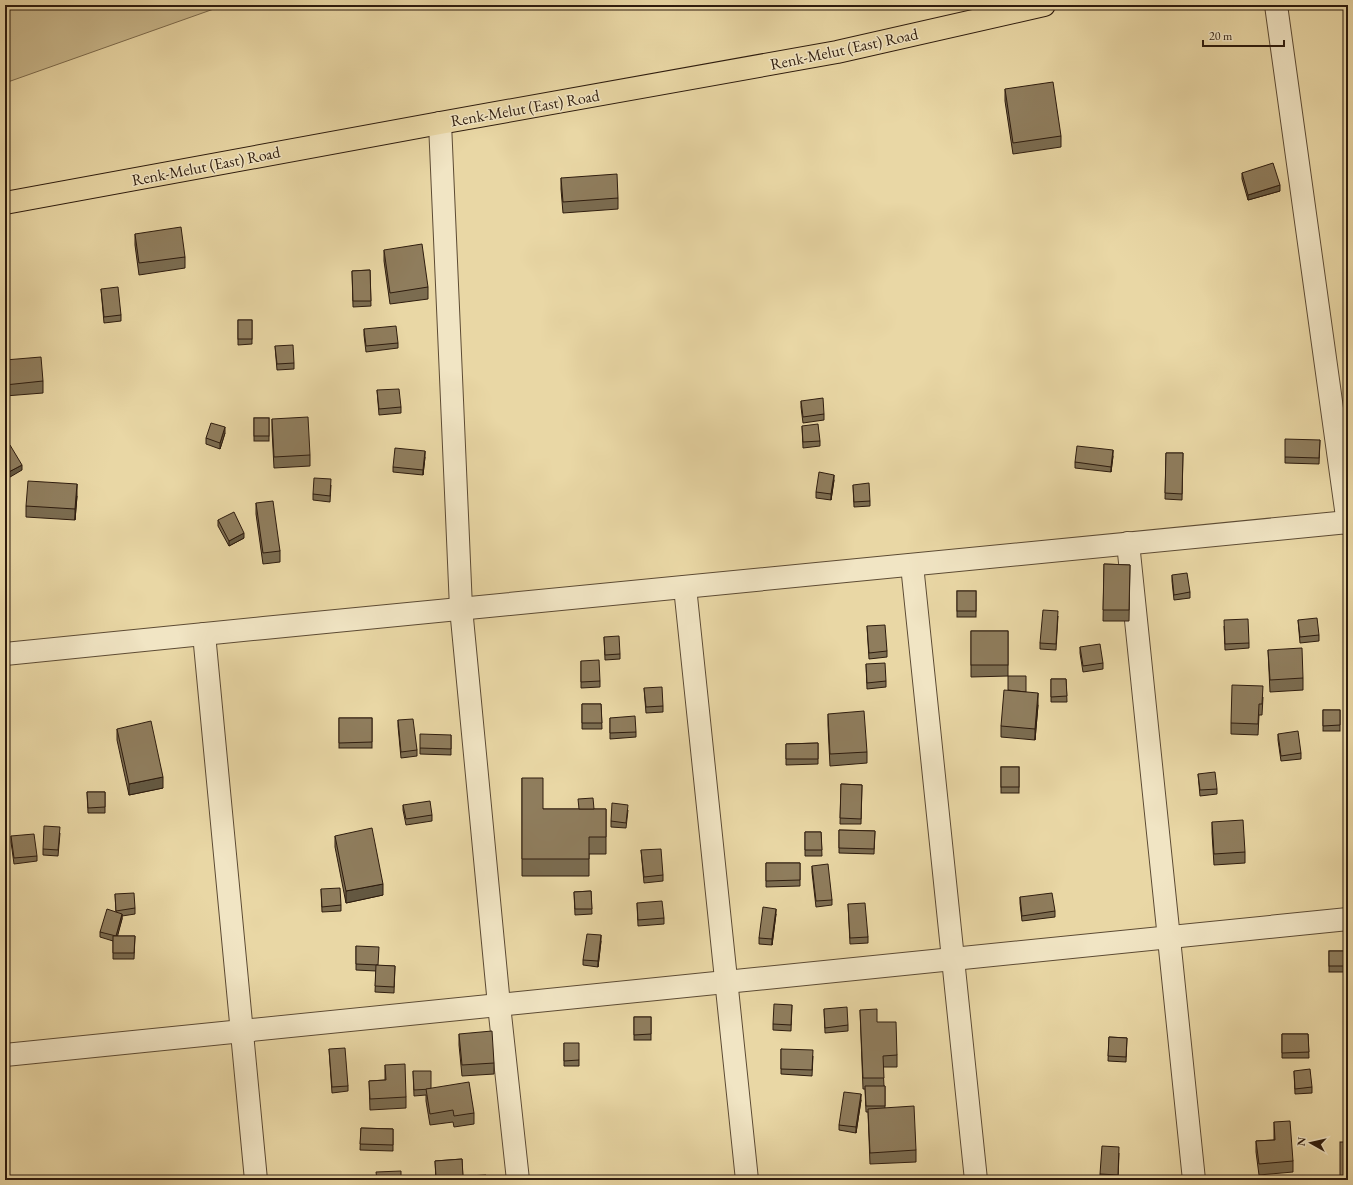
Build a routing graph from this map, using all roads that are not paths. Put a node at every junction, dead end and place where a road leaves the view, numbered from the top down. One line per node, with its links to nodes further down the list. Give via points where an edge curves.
1 (1044, 5): 3 (main road, Renk-Melut (East) Road, via 837,52)
2 (1276, 5): 5 (street)
3 (440, 123): 4 (main road, Renk-Melut (East) Road); 9 (street)
4 (5, 203)
5 (1348, 522): 6 (street)
6 (1128, 543): 7 (street); 13 (street)
7 (912, 565): 8 (street); 14 (street)
8 (685, 587): 9 (street); 15 (street)
9 (461, 608): 10 (street); 16 (street)
10 (204, 634): 11 (street); 17 (street)
11 (5, 654)
12 (1348, 919): 13 (street)
13 (1169, 937): 14 (street); 23 (street)
14 (952, 959): 15 (street); 22 (street)
15 (726, 982): 16 (street); 21 (street)
16 (499, 1005): 17 (street); 20 (street)
17 (241, 1031): 18 (street); 19 (street)
18 (5, 1055)
19 (256, 1180)
20 (518, 1180)
21 (747, 1180)
22 (976, 1180)
23 (1194, 1180)

